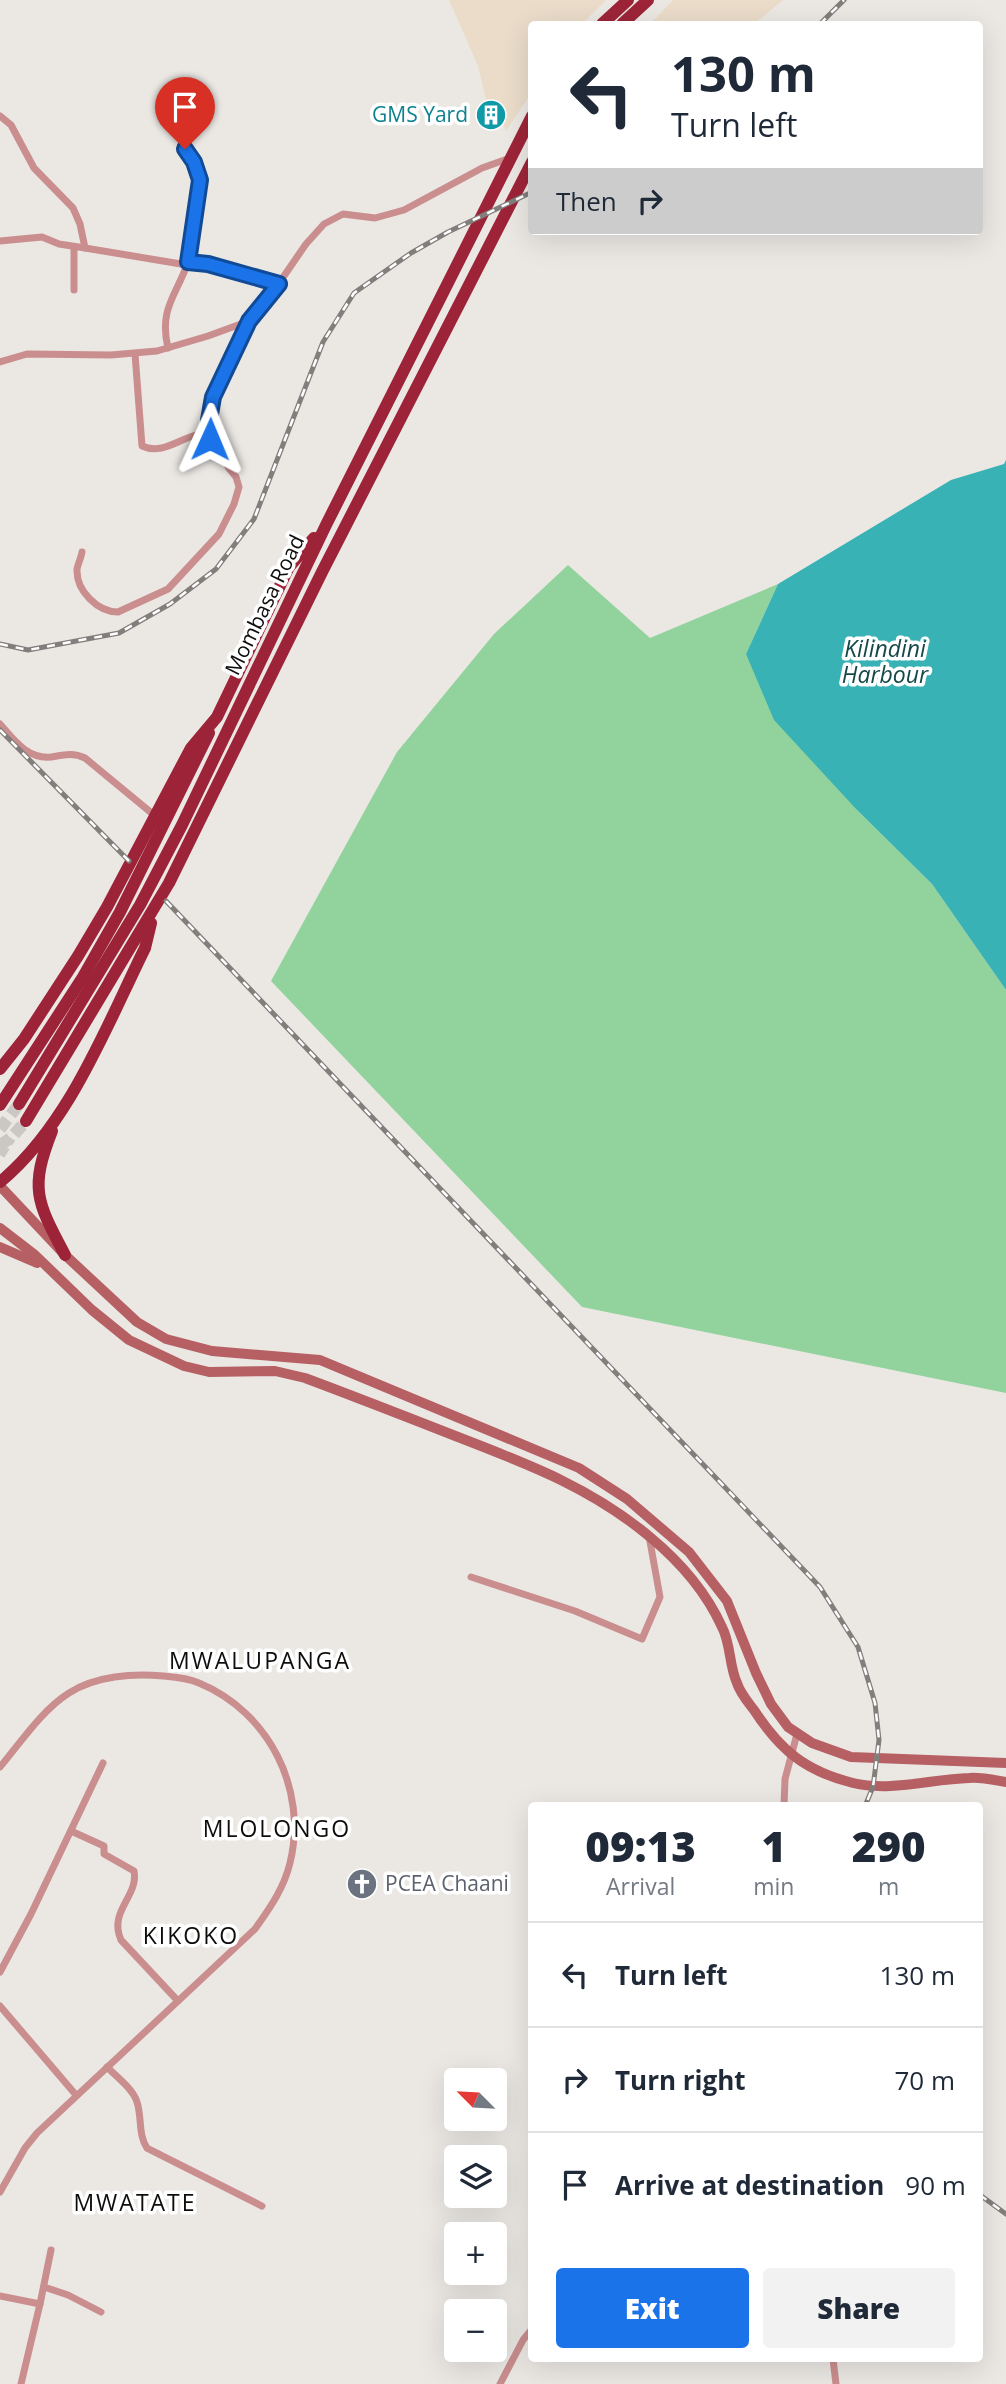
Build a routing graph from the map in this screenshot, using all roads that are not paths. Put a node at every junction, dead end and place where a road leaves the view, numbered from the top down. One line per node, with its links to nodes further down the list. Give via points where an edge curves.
1 (628, 0): 3 (highway)
2 (649, 0): 4 (highway)
3 (606, 21)
4 (625, 21)
5 (0, 116): 12 (street, via 11,125 34,168 73,208)
6 (528, 124): 8 (highway, Mombasa Road)
7 (185, 149): 13 (street, via 200,180)
8 (511, 158): 14 (street, via 482,168 404,210 375,218 343,214 333,218 311,237); 21 (highway, Mombasa Road)
9 (528, 170): 26 (highway, Mombasa Road)
10 (0, 241): 11 (street, via 42,237)
11 (74, 247): 12 (street); 15 (street)
12 (85, 248): 13 (street)
13 (188, 263): 14 (street, via 208,264); 17 (street, via 169,302)
14 (279, 284): 16 (street)
15 (74, 290)
16 (249, 321): 17 (street); 20 (street, via 213,397)
17 (168, 348): 18 (street)
18 (135, 354): 19 (street, via 27,354); 20 (street, via 142,446 157,449)
19 (0, 362)
20 (209, 433): 22 (street, via 212,443 225,453 238,482 237,498 219,534 173,585 112,611 91,601 81,586 77,570)
21 (326, 525): 23 (highway, via 289,567); 28 (highway, Mombasa Road, via 177,835)
22 (82, 552)
23 (217, 717): 25 (highway, via 191,748); 29 (highway, via 120,912)
24 (0, 724): 25 (street, via 32,754 85,758)
25 (155, 815): 27 (highway, via 78,956)
26 (153, 913): 30 (highway, via 145,948); 31 (highway, Mombasa Road)
27 (0, 1069)
28 (19, 1104)
29 (0, 1105)
30 (57, 1118): 32 (highway); 35 (highway, via 40,1160 38,1185 43,1213)
31 (26, 1121)
32 (0, 1184): 35 (main road)
33 (0, 1228): 36 (main road)
34 (0, 1247): 36 (main road)
35 (65, 1255): 39 (main road, via 137,1322 166,1339 212,1351 320,1360 579,1468 627,1499 689,1552 727,1601 771,1704)
36 (46, 1266): 37 (main road, via 129,1340 184,1366 209,1372 275,1371 305,1378 561,1478)
37 (649, 1535): 38 (street, via 660,1597 642,1639 595,1618); 40 (main road, via 701,1592 723,1629 737,1684 773,1739)
38 (471, 1577)
39 (797, 1734): 40 (street); 42 (main road, via 851,1757)
40 (790, 1755): 44 (main road, via 854,1783 887,1786 971,1777); 45 (street)
41 (103, 1763): 46 (street)
42 (1006, 1763)
43 (0, 1767): 48 (street, via 68,1693 126,1675 200,1683 232,1702 266,1734 290,1793 294,1836 287,1873 255,1929)
44 (1006, 1782)
45 (783, 1802)
46 (71, 1831): 47 (street); 48 (street, via 104,1846 104,1854 134,1871 135,1879 116,1920 117,1931)
47 (0, 1972)
48 (178, 2001): 50 (street)
49 (0, 2006): 51 (street)
50 (107, 2067): 51 (street); 53 (street, via 134,2095 146,2148)
51 (76, 2095): 52 (street, via 25,2148)
52 (0, 2192)
53 (262, 2206)
54 (51, 2250): 55 (street)
55 (44, 2287): 57 (street); 58 (street)
56 (0, 2296): 57 (street)
57 (40, 2304): 61 (street)
58 (101, 2312)
59 (528, 2334): 62 (street)
60 (833, 2362): 63 (street)
61 (21, 2384)
62 (500, 2384)
63 (836, 2384)

